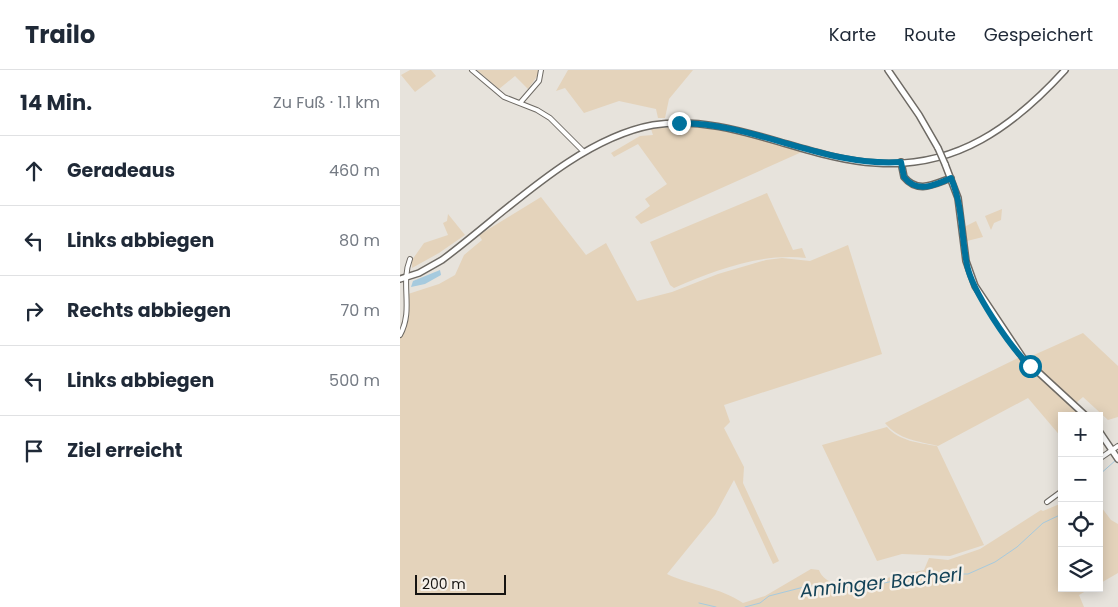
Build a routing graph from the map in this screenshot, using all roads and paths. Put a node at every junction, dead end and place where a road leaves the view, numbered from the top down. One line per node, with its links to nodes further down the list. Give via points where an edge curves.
1 (472, 70): 5 (street, via 504,97)
2 (541, 70): 5 (street, via 539,81)
3 (888, 70): 8 (main road, bridge, via 938,148)
4 (1065, 70): 7 (main road, via 1020,116 989,136 950,154)
5 (520, 104): 6 (street, via 550,118)
6 (584, 152): 7 (main road, via 630,131 653,125 692,123 741,131 843,158 877,163); 10 (main road, via 442,260)
7 (901, 162): 8 (main road, via 904,177 918,187 928,187)
8 (951, 178): 12 (main road, via 960,206 967,268 975,286 1022,358)
9 (410, 259): 10 (street)
10 (402, 278): 11 (street, via 408,314)
11 (400, 335)
12 (1082, 412)
13 (1103, 436): 15 (main road)
14 (1118, 446): 15 (street)
15 (1112, 450): 16 (street); 17 (main road)
16 (1102, 457)
17 (1118, 459)
18 (1058, 494): 19 (street)
19 (1047, 502)

